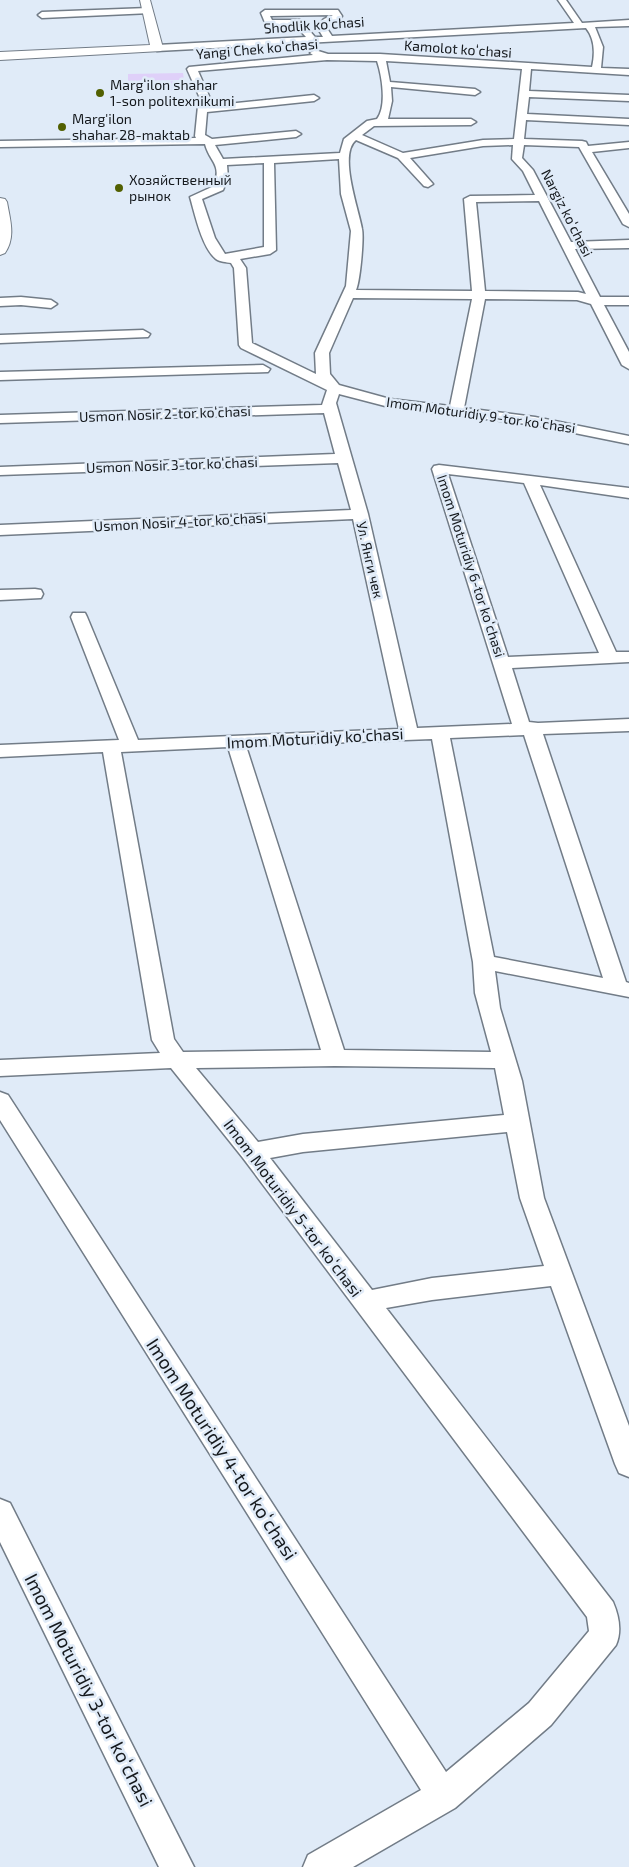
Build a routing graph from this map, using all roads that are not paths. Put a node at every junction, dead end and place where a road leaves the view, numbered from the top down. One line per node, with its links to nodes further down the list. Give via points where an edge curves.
1 (562, 0): 5 (street)
2 (146, 14): 3 (street); 9 (main road)
3 (42, 15)
4 (629, 23): 5 (street, Shodlik koʻchasi)
5 (584, 25): 6 (street, Shodlik koʻchasi); 14 (street, via 596,37 599,53)
6 (329, 39): 7 (street, Shodlik koʻchasi); 7 (street, via 321,27 338,16 335,12 265,13 269,23 297,22)
7 (313, 40): 8 (street, Shodlik koʻchasi)
8 (287, 42): 9 (street, Shodlik koʻchasi); 11 (street, Kamolot koʻchasi)
9 (157, 48): 10 (main road, Shodlik koʻchasi)
10 (0, 56)
11 (327, 57): 12 (street, Kamolot koʻchasi); 21 (street, Yangi Chek koʻchasi, via 193,68 202,87)
12 (380, 57): 13 (street, Kamolot koʻchasi); 16 (street)
13 (527, 68): 14 (street, Kamolot koʻchasi); 18 (street, Nargiz koʻchasi)
14 (596, 71): 15 (street, Kamolot koʻchasi)
15 (629, 72)
16 (386, 84): 17 (street); 23 (street, via 387,101 384,118)
17 (475, 92)
18 (524, 94): 20 (street); 22 (street, Nargiz koʻchasi)
19 (314, 98): 21 (street)
20 (629, 98)
21 (203, 109): 28 (street, Yangi Chek koʻchasi, via 200,136)
22 (521, 117): 25 (street); 29 (street, Nargiz koʻchasi)
23 (380, 122): 24 (street); 27 (street, via 371,123)
24 (471, 122)
25 (629, 122)
26 (296, 134): 28 (street)
27 (356, 136): 33 (street, via 348,141); 34 (street)
28 (209, 141): 30 (street); 36 (street, Yangi Chek koʻchasi, via 213,153)
29 (518, 142): 32 (street, via 582,144); 34 (street); 38 (street, Nargiz koʻchasi, via 517,159 528,170)
30 (0, 144)
31 (629, 144): 32 (street)
32 (585, 149): 40 (street)
33 (344, 156): 35 (street); 45 (street, via 347,194 357,231 352,286)
34 (402, 156): 37 (street)
35 (269, 159): 36 (street); 44 (street, via 270,250)
36 (222, 162): 44 (street, via 224,174 219,188 196,196 204,226)
37 (428, 184)
38 (542, 198): 42 (street, Nargiz koʻchasi); 46 (street, via 470,199)
39 (0, 202): 43 (main road, via 5,236)
40 (629, 224)
41 (629, 244): 42 (street)
42 (567, 246): 47 (street, Nargiz koʻchasi)
43 (0, 250)
44 (222, 258): 57 (street, via 236,261 240,268 246,345)
45 (348, 294): 46 (street); 57 (street, via 322,353 324,375)
46 (479, 295): 47 (street, via 578,296); 59 (street)
47 (595, 301): 48 (street); 54 (street, Nargiz koʻchasi)
48 (629, 301)
49 (0, 302): 50 (street)
50 (51, 304)
51 (143, 334): 52 (street)
52 (5, 339): 53 (street)
53 (0, 352)
54 (629, 365)
55 (263, 369): 56 (street)
56 (0, 376)
57 (334, 388): 58 (street, Ул. Янги чек); 59 (street, Imom Moturidiy 9-tor koʻchasi, via 389,403)
58 (330, 409): 60 (street, Usmon Nosir 2-tor koʻchasi); 62 (street, Ул. Янги чек)
59 (456, 412): 61 (street, Imom Moturidiy 9-tor koʻchasi, via 536,421)
60 (0, 419)
61 (629, 440)
62 (343, 458): 63 (street, Usmon Nosir 3-tor koʻchasi); 66 (street, Ул. Янги чек)
63 (0, 471)
64 (530, 479): 65 (street, Imom Moturidiy 6-tor koʻchasi); 72 (street); 73 (street, Imom Moturidiy 6-tor koʻchasi, via 439,468)
65 (629, 493)
66 (360, 514): 67 (street, Usmon Nosir 4-tor koʻchasi); 77 (street, Ул. Янги чек)
67 (0, 530)
68 (35, 594): 69 (street)
69 (0, 595)
70 (79, 617): 79 (street, Imom Moturidiy 5-tor koʻchasi)
71 (629, 657): 72 (street, Imom Moturidiy 6-tor koʻchasi)
72 (610, 658): 73 (street, Imom Moturidiy 6-tor koʻchasi)
73 (502, 663): 75 (street, Imom Moturidiy 6-tor koʻchasi)
74 (629, 724): 75 (street, Imom Moturidiy koʻchasi)
75 (526, 728): 76 (street, Imom Moturidiy koʻchasi); 82 (street, Imom Moturidiy 6-tor koʻchasi)
76 (440, 732): 77 (street, Imom Moturidiy koʻchasi); 81 (street)
77 (409, 733): 78 (street, Imom Moturidiy koʻchasi)
78 (235, 741): 79 (street, Imom Moturidiy koʻchasi); 83 (street)
79 (121, 746): 80 (street, Imom Moturidiy koʻchasi); 84 (street, Imom Moturidiy 5-tor koʻchasi, via 163,1040)
80 (0, 751)
81 (484, 962): 82 (street); 85 (street, via 483,979 489,1013)
82 (623, 988)
83 (334, 1058): 84 (street); 85 (street)
84 (177, 1060): 86 (street); 89 (street, Imom Moturidiy 5-tor koʻchasi)
85 (503, 1060): 88 (street)
86 (0, 1068)
87 (0, 1101): 95 (street, Imom Moturidiy 4-tor koʻchasi)
88 (518, 1122): 89 (street, via 303,1143); 90 (street, via 522,1159 532,1198)
89 (252, 1152): 91 (street, Imom Moturidiy 5-tor koʻchasi)
90 (560, 1275): 91 (street, via 432,1289); 92 (street)
91 (365, 1302): 95 (street, Imom Moturidiy 5-tor koʻchasi, via 602,1612 605,1635 540,1714)
92 (619, 1410): 93 (street)
93 (629, 1464)
94 (0, 1512): 96 (street, Imom Moturidiy 3-tor koʻchasi)
95 (443, 1796): 97 (street)
96 (177, 1867)
97 (320, 1867)

